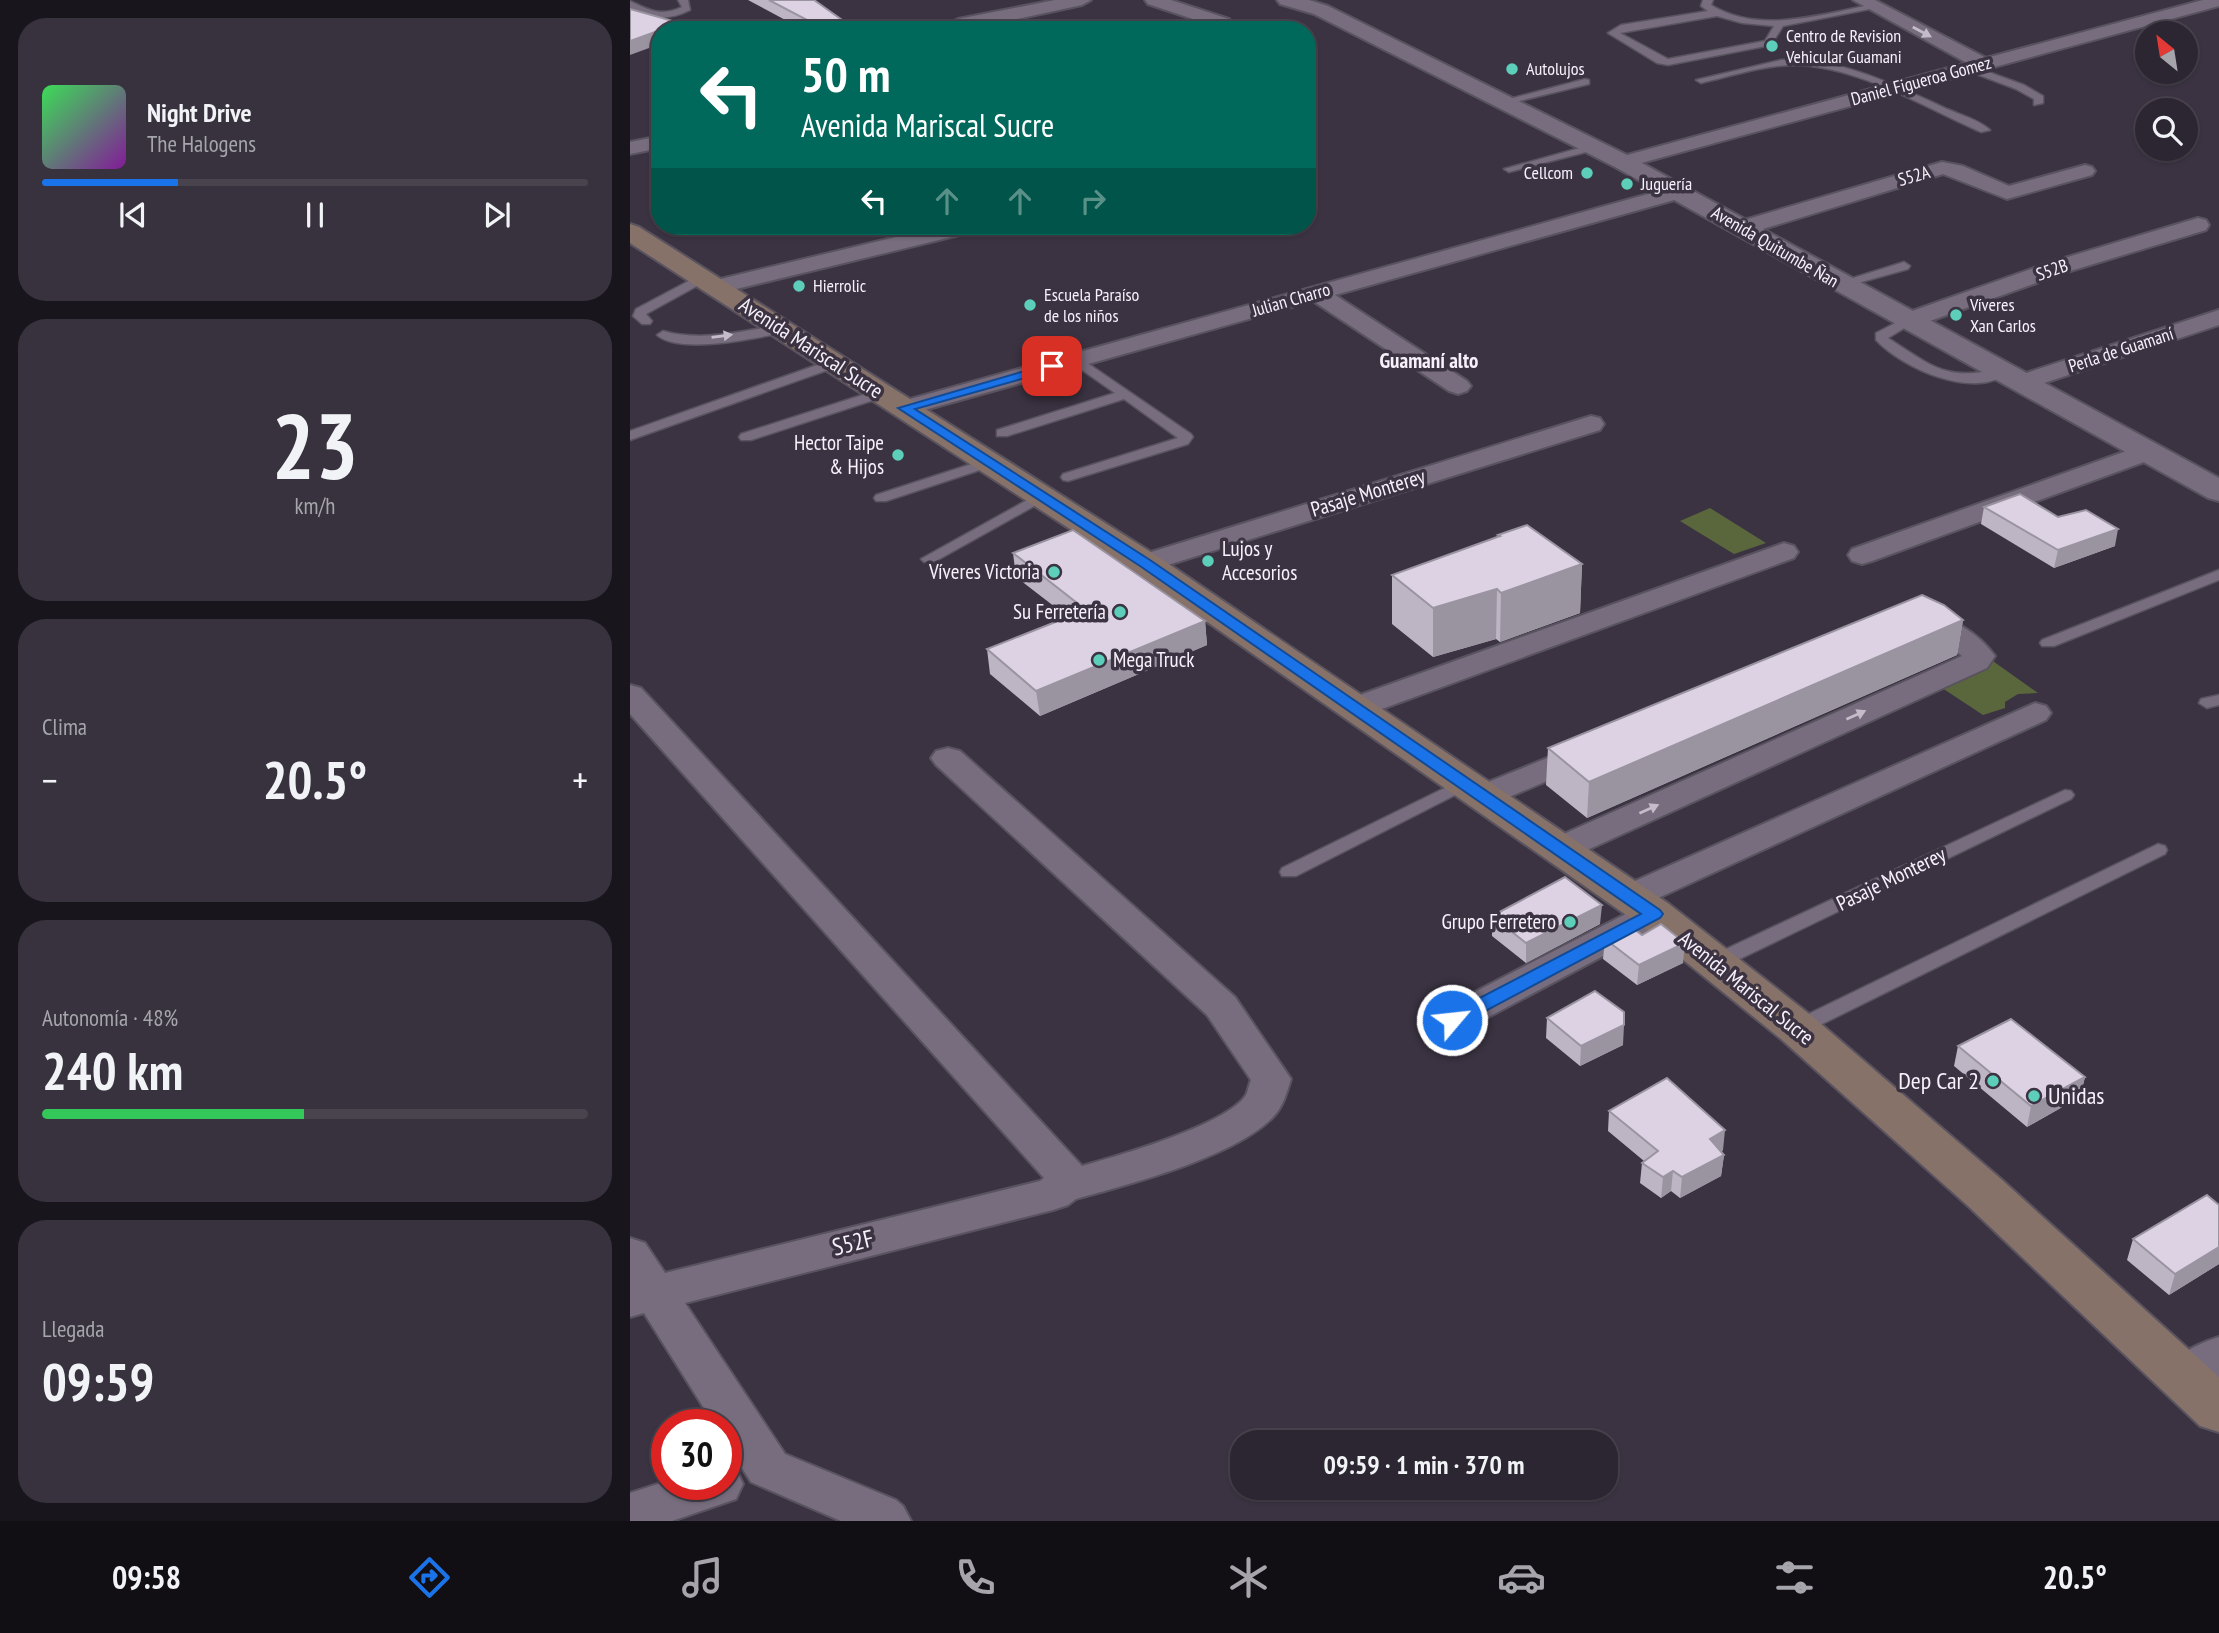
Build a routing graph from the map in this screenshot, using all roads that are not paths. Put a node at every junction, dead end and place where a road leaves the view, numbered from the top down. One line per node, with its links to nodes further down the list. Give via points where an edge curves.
1 (683, 0): 8 (lane, via 687,8 662,15 647,16)
2 (1082, 0): 10 (street)
3 (1154, 0): 11 (street)
4 (1287, 0): 17 (street, Avenida Quitumbe Ñan, via 1321,10)
5 (1708, 0): 9 (lane, via 1706,6)
6 (2219, 1): 13 (street, Daniel Figueroa Gomez)
7 (1869, 2): 12 (lane); 13 (street, one-way to 13)
8 (630, 4)
9 (1716, 13): 12 (lane, via 1746,22); 12 (lane, via 1613,33 1660,61 1677,62 1768,43)
10 (974, 21)
11 (1217, 21)
12 (1780, 24)
13 (1976, 66): 16 (street, Daniel Figueroa Gomez); 18 (lane, via 2039,98)
14 (1701, 80): 16 (lane, via 1781,63 1807,63)
15 (1585, 82): 17 (lane)
16 (1891, 89): 19 (lane); 23 (street, Daniel Figueroa Gomez)
17 (1503, 102): 22 (street, Avenida Quitumbe Ñan)
18 (2038, 103)
19 (1985, 130)
20 (651, 144): 21 (street)
21 (630, 148)
22 (1594, 148): 23 (street, Avenida Quitumbe Ñan); 24 (lane)
23 (1623, 162): 26 (street, Avenida Quitumbe Ñan)
24 (1509, 169)
25 (2085, 170): 28 (street, S52A, via 2007,193 1942,168)
26 (1677, 192): 28 (street, Avenida Quitumbe Ñan); 34 (street, Julian Charro)
27 (2198, 225): 37 (street, S52B, via 2059,267)
28 (1742, 228): 33 (street, Avenida Quitumbe Ñan)
29 (630, 232): 32 (main road, Avenida Mariscal Sucre)
30 (927, 235): 32 (street)
31 (1904, 266): 33 (lane)
32 (709, 283): 36 (lane, via 640,312); 38 (main road, Avenida Mariscal Sucre)
33 (1840, 284): 37 (street, Avenida Quitumbe Ñan)
34 (1316, 293): 40 (street, Julian Charro); 43 (street)
35 (2219, 317): 42 (street, Perla de Guamaní)
36 (646, 321)
37 (1907, 321): 42 (street, Avenida Quitumbe Ñan)
38 (781, 329): 39 (lane, one-way to 38, via 679,341); 41 (main road, Avenida Mariscal Sucre)
39 (663, 335)
40 (1077, 360): 44 (lane); 45 (street, Julian Charro)
41 (834, 363): 45 (main road, Avenida Mariscal Sucre); 47 (lane)
42 (2013, 377): 50 (street, Avenida Quitumbe Ñan)
43 (1458, 386)
44 (1126, 394): 49 (lane); 52 (lane, via 1186,437 1183,441)
45 (893, 400): 48 (lane); 49 (main road, Avenida Mariscal Sucre)
46 (1591, 424): 57 (street, Pasaje Monterey)
47 (630, 436)
48 (746, 436)
49 (996, 448): 52 (main road, Avenida Mariscal Sucre); 53 (lane)
50 (2146, 452): 51 (street, Avenida Quitumbe Ñan); 55 (street)
51 (2212, 482)
52 (1054, 487): 56 (lane); 57 (main road, Avenida Mariscal Sucre)
53 (881, 498)
54 (1784, 552): 62 (street)
55 (1862, 555)
56 (929, 559)
57 (1145, 563): 62 (main road, Avenida Mariscal Sucre)
58 (2219, 575): 60 (lane)
59 (1889, 627): 68 (street, one-way to 59, via 1979,656 1925,618)
60 (2048, 643)
61 (630, 695): 75 (street)
62 (1357, 707): 66 (main road, Avenida Mariscal Sucre)
63 (2035, 713): 71 (street)
64 (1613, 741): 66 (street)
65 (948, 758): 75 (street, S52F, via 1220,1006 1271,1079 1261,1105 1225,1132 1112,1174)
66 (1474, 790): 68 (main road, Avenida Mariscal Sucre); 70 (lane)
67 (2065, 795): 72 (lane, Pasaje Monterey)
68 (1560, 849): 71 (main road, Avenida Mariscal Sucre)
69 (2158, 850): 74 (lane)
70 (1289, 872)
71 (1642, 906): 72 (main road, Avenida Mariscal Sucre); 73 (street)
72 (1716, 962): 74 (main road, Avenida Mariscal Sucre)
73 (1452, 1020)
74 (1797, 1028): 77 (main road, Avenida Mariscal Sucre, via 1984,1192)
75 (1064, 1181): 76 (street, S52F, via 1053,1194)
76 (638, 1282): 79 (street)
77 (2201, 1366): 78 (main road, Avenida Mariscal Sucre)
78 (2219, 1410)
79 (747, 1475): 82 (street)
80 (672, 1500): 81 (street)
81 (630, 1514)
82 (886, 1521)

